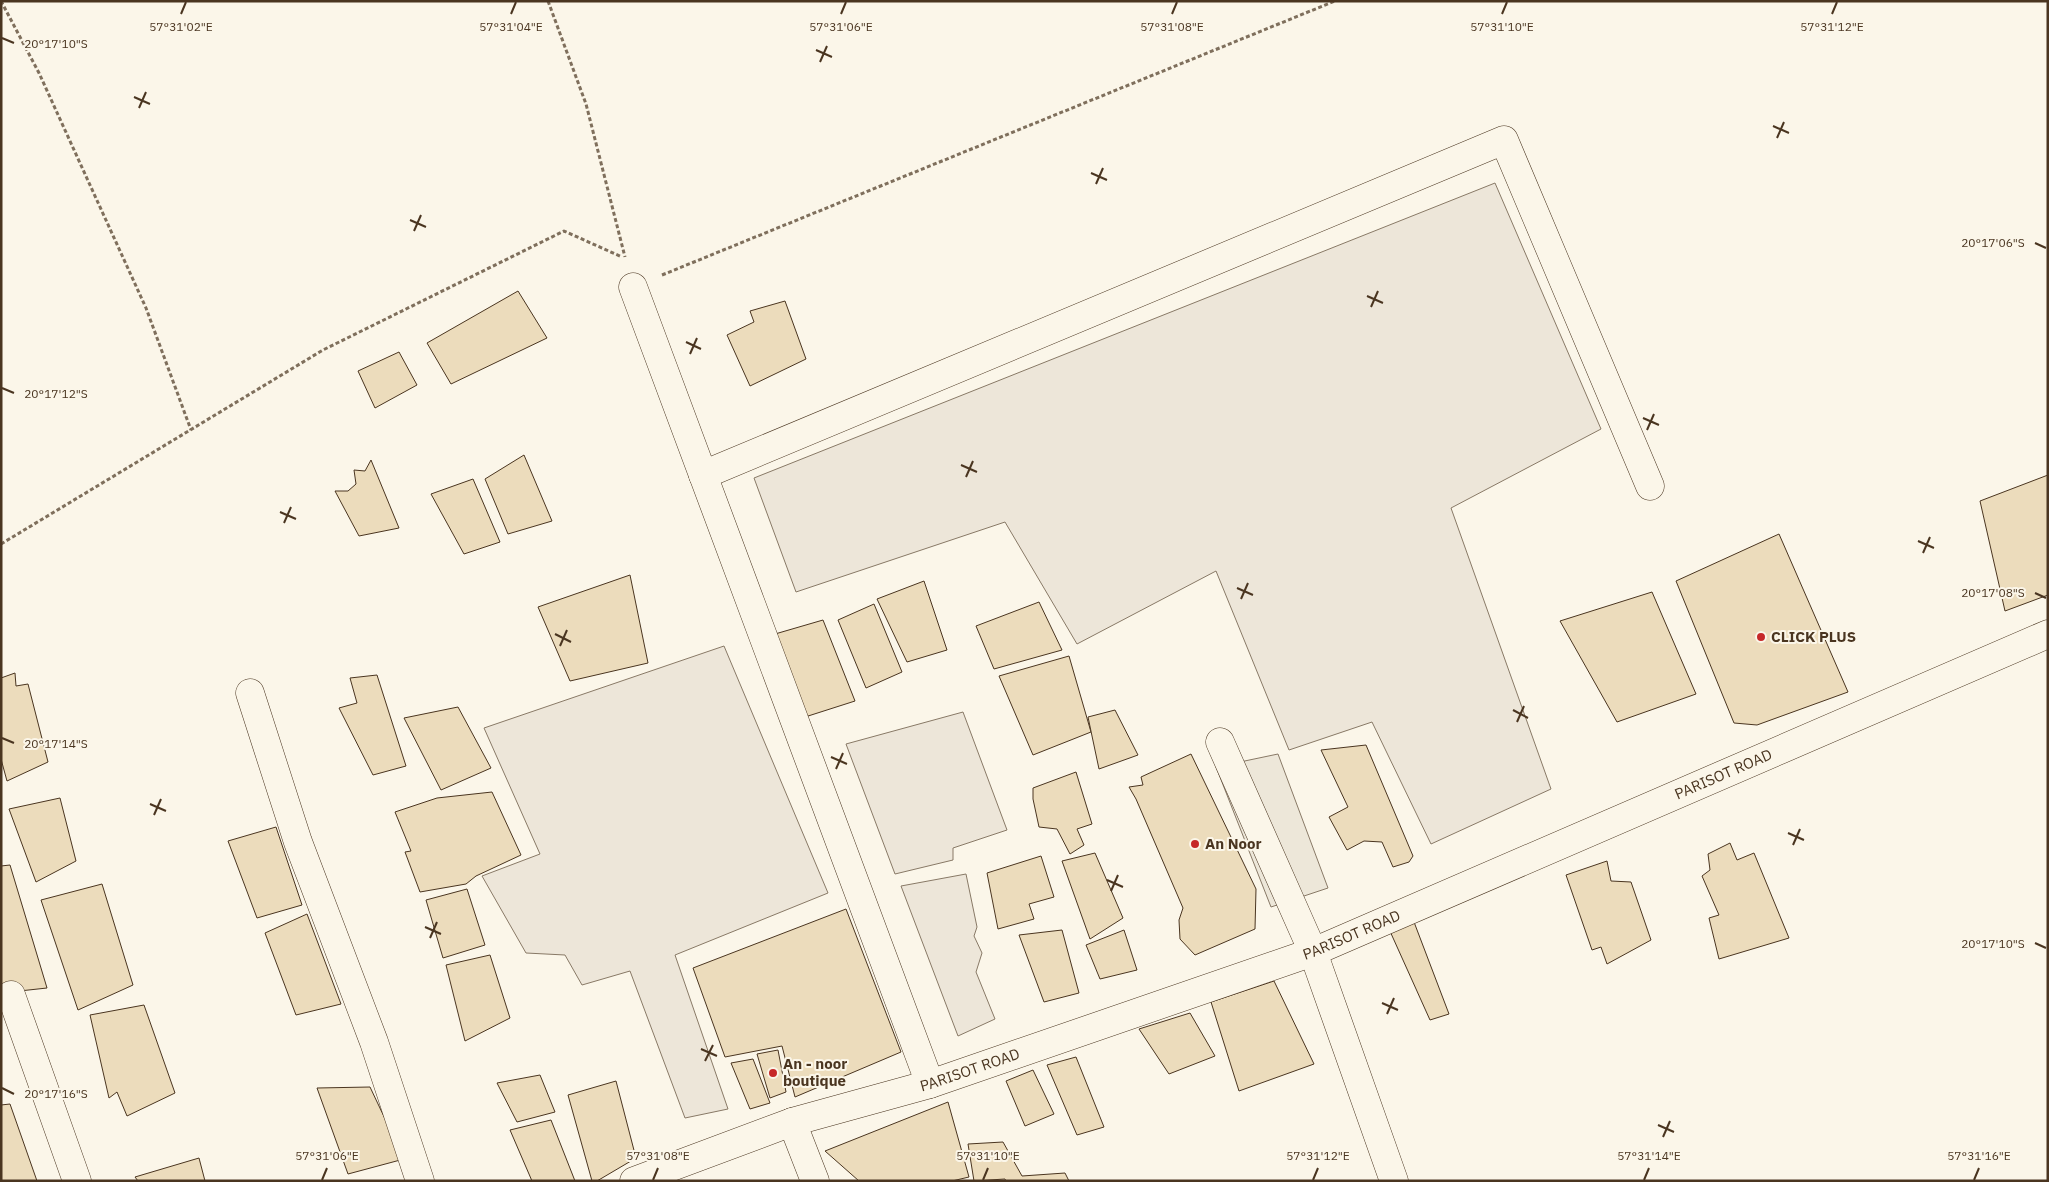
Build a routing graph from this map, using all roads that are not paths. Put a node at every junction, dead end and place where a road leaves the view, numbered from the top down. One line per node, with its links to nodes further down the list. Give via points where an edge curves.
1 (633, 287): 2 (street)
2 (703, 475): 3 (street, via 1504,140); 9 (street)
3 (1650, 486)
4 (2048, 634): 7 (street, PARISOT ROAD)
5 (250, 693): 12 (street, via 298,842 374,1042)
6 (1220, 742): 7 (street)
7 (1313, 952): 9 (street, PARISOT ROAD); 15 (street)
8 (11, 995): 11 (street)
9 (930, 1084): 10 (street, PARISOT ROAD)
10 (792, 1122): 13 (street, PARISOT ROAD); 14 (street)
11 (77, 1181)
12 (420, 1181)
13 (634, 1181)
14 (815, 1181)
15 (1394, 1181)

